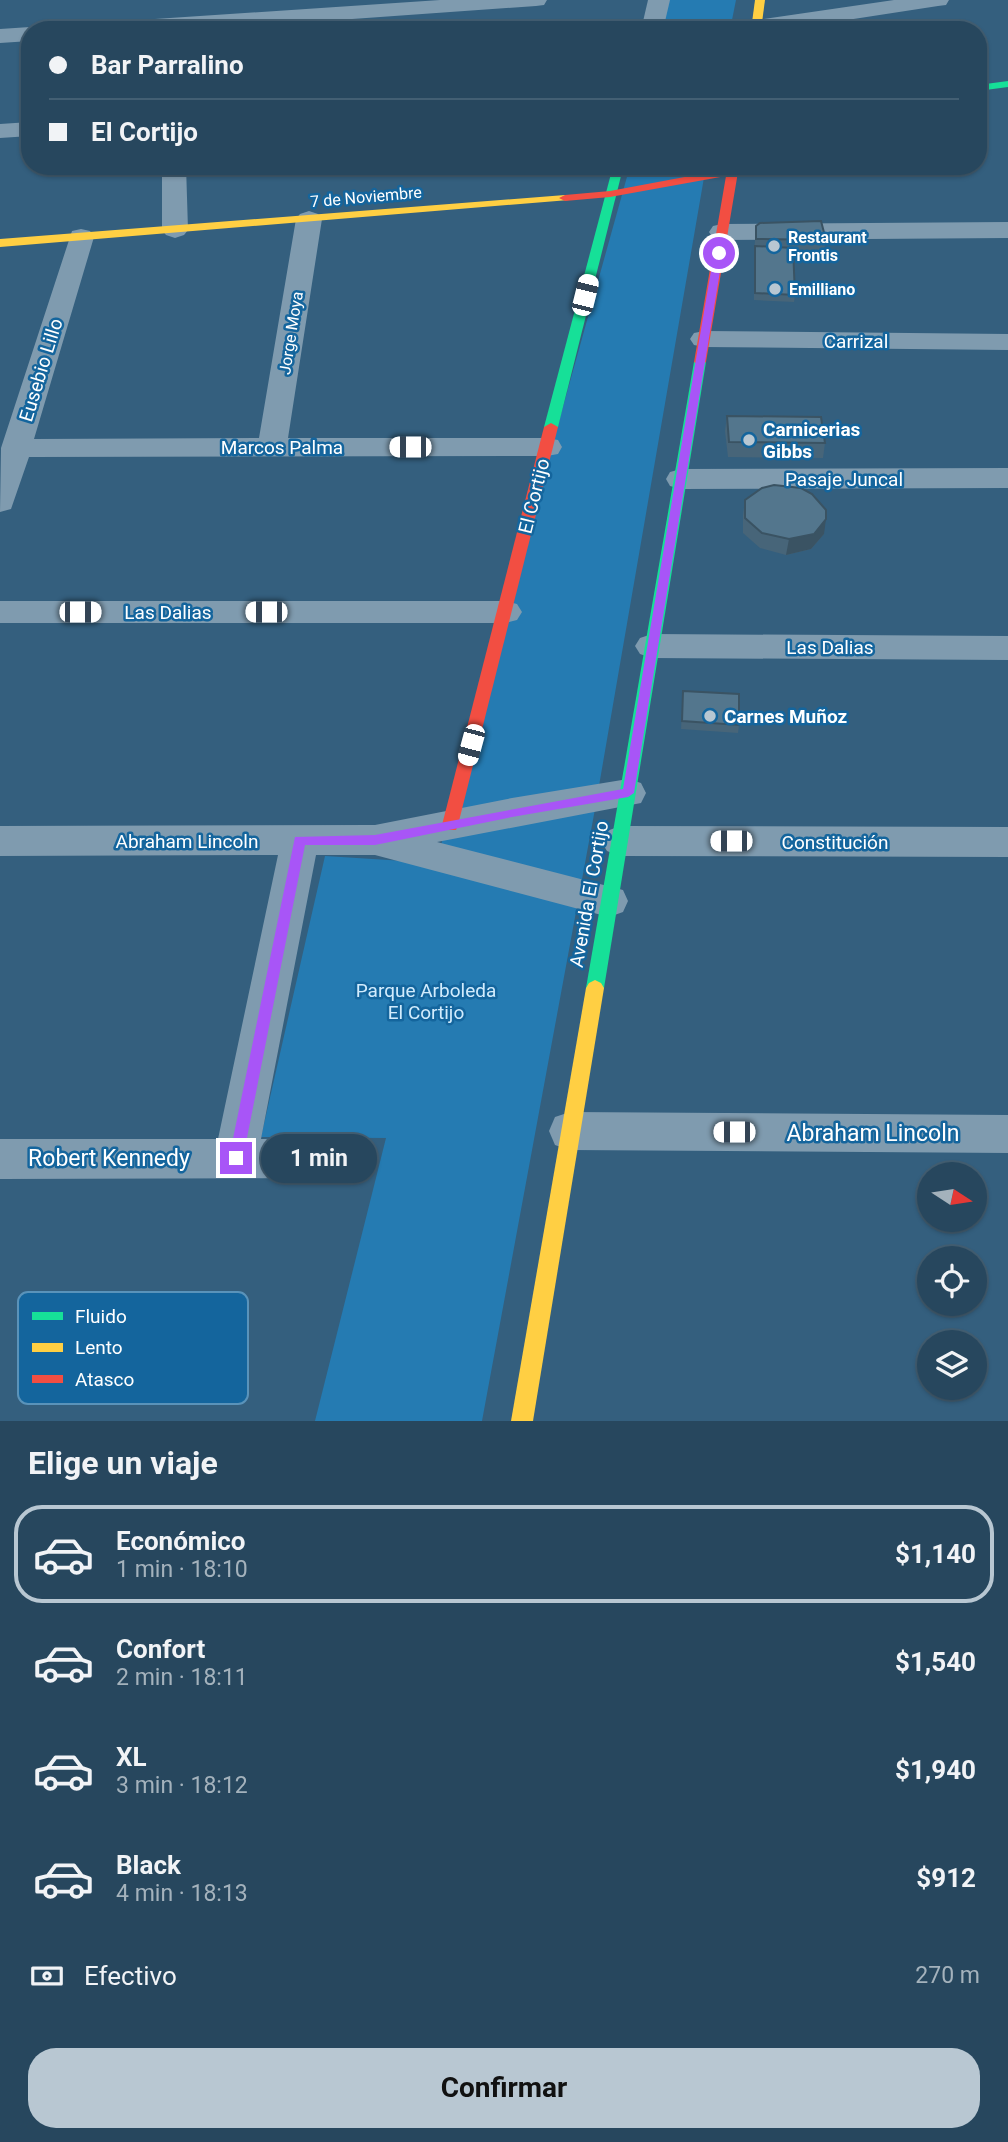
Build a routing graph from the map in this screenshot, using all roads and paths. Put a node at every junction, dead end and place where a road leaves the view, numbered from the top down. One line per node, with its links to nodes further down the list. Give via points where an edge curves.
1 (170, 0): 6 (street)
2 (536, 0): 7 (street)
3 (659, 0): 8 (street)
4 (760, 0): 9 (street)
5 (938, 0): 10 (street)
6 (170, 21)
7 (251, 21)
8 (654, 21)
9 (757, 21)
10 (802, 21)
11 (21, 35): 12 (street)
12 (0, 36)
13 (1008, 83): 14 (street)
14 (987, 86)
15 (21, 130): 16 (street)
16 (0, 131)
17 (174, 175): 23 (street)
18 (615, 175): 21 (street, El Cortijo)
19 (703, 175): 21 (street, 7 de Noviembre)
20 (732, 175): 25 (street, Avenida El Cortijo)
21 (610, 194): 22 (street, 7 de Noviembre); 31 (street, El Cortijo)
22 (309, 219): 23 (street, 7 de Noviembre); 30 (street, Jorge Moya)
23 (176, 230): 26 (street, 7 de Noviembre)
24 (1008, 230): 25 (street)
25 (722, 232): 28 (street, Avenida El Cortijo)
26 (81, 237): 27 (street, 7 de Noviembre); 32 (street, Eusebio Lillo)
27 (0, 243)
28 (704, 339): 29 (street, Carrizal); 34 (street, Avenida El Cortijo)
29 (1008, 342)
30 (272, 447): 31 (street, Marcos Palma); 32 (street, Marcos Palma)
31 (547, 447): 36 (street, El Cortijo)
32 (16, 448): 35 (street, Eusebio Lillo)
33 (1008, 478): 34 (street, Pasaje Juncal)
34 (681, 479): 38 (street, Avenida El Cortijo)
35 (0, 502)
36 (505, 611): 37 (street, Las Dalias); 41 (street, El Cortijo)
37 (0, 612)
38 (652, 646): 39 (street, Las Dalias); 40 (street, Avenida El Cortijo)
39 (1008, 648)
40 (628, 793): 41 (street, Abraham Lincoln); 45 (street, Avenida El Cortijo)
41 (450, 825): 43 (street, Abraham Lincoln)
42 (299, 840): 43 (street, Abraham Lincoln); 44 (street, Abraham Lincoln); 50 (street)
43 (375, 840): 47 (street, Abraham Lincoln)
44 (0, 841)
45 (620, 841): 46 (street, Constitución); 47 (street, Avenida El Cortijo)
46 (1008, 842)
47 (609, 901): 48 (street, Avenida El Cortijo)
48 (570, 1131): 49 (street, Abraham Lincoln); 53 (street, Avenida El Cortijo)
49 (1008, 1135)
50 (236, 1158): 51 (street, Robert Kennedy); 52 (street, Robert Kennedy)
51 (345, 1158)
52 (0, 1159)
53 (522, 1421)

